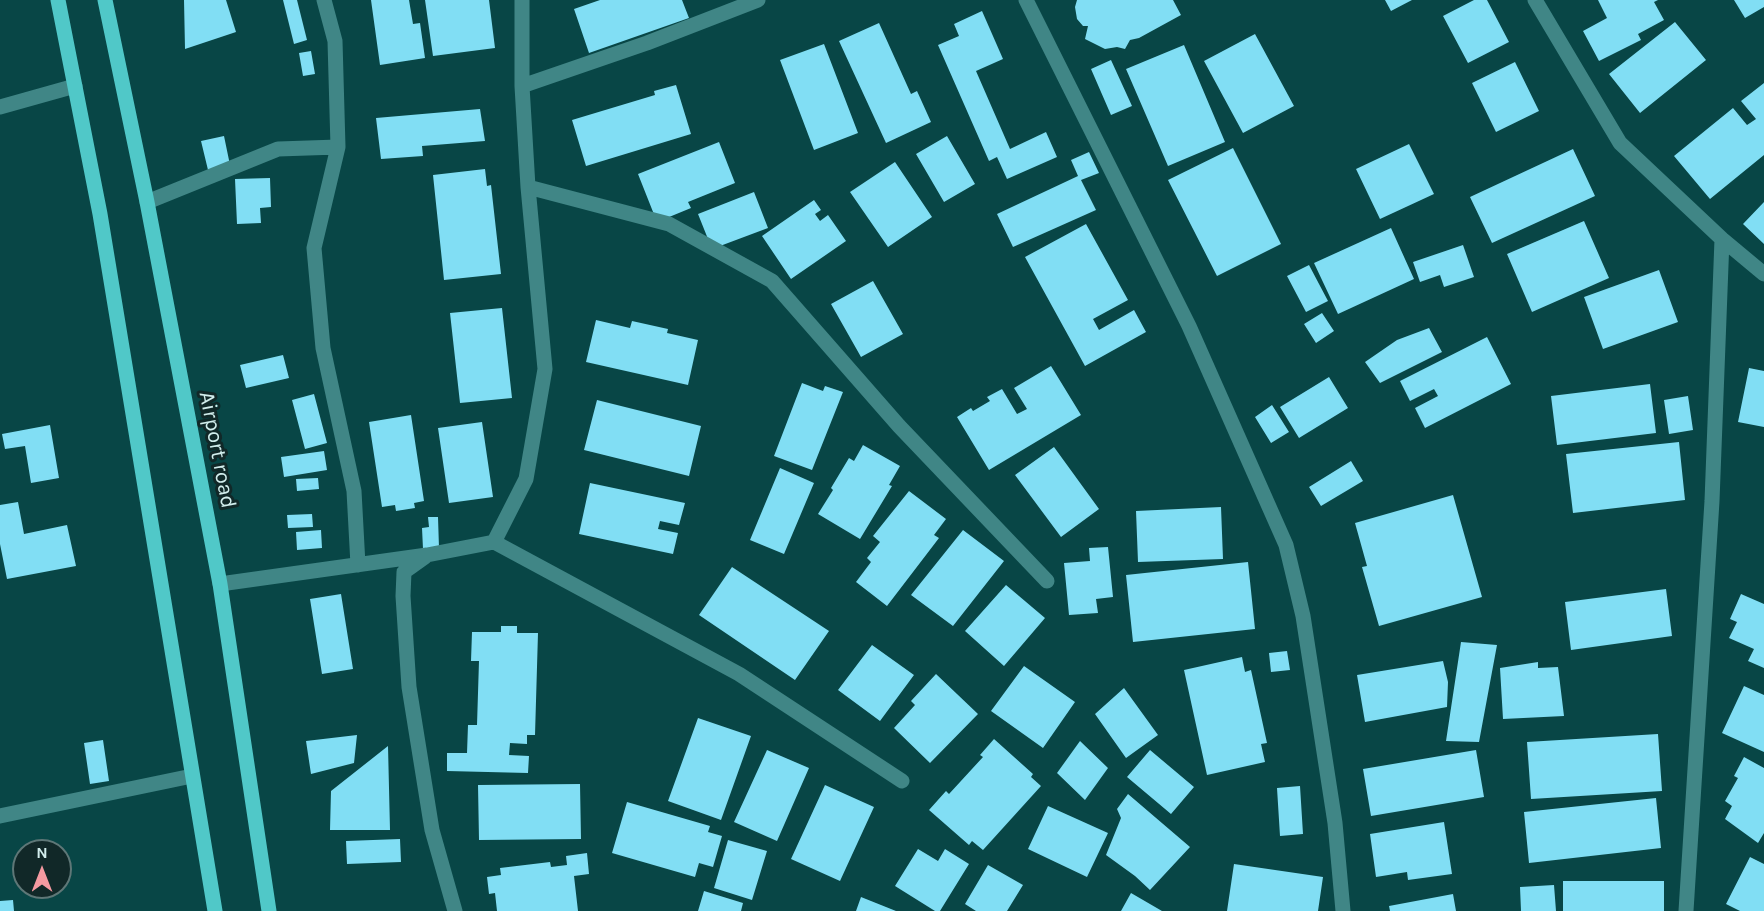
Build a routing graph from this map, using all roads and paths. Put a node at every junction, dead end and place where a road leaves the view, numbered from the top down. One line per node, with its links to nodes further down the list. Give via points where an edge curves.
1 (58, 0): 8 (main road)
2 (105, 0): 13 (main road, Airport road)
3 (324, 0): 11 (street, via 335,41)
4 (522, 0): 9 (street)
5 (758, 0): 9 (street)
6 (1026, 0): 27 (street, via 1189,326 1286,545 1303,616 1332,802)
7 (1535, 0): 14 (street, via 1620,142)
8 (75, 86): 10 (street); 21 (main road, via 104,236)
9 (522, 86): 12 (street)
10 (0, 107)
11 (338, 147): 13 (street, via 278,149); 18 (street, via 314,249 323,348 354,491)
12 (528, 188): 16 (street, via 545,369 526,479); 19 (street, via 669,224 772,281 899,426)
13 (147, 202): 20 (main road, Airport road)
14 (1722, 239): 15 (street); 28 (street, via 1712,501)
15 (1764, 274)
16 (494, 542): 17 (street); 22 (street, via 740,674)
17 (427, 555): 18 (street); 26 (street, via 404,572 408,687 432,830)
18 (358, 565): 20 (street)
19 (1047, 582)
20 (220, 584): 25 (main road, Airport road)
21 (192, 776): 23 (street); 24 (main road)
22 (902, 781)
23 (0, 816)
24 (215, 911)
25 (269, 911)
26 (455, 911)
27 (1343, 911)
28 (1686, 911)

